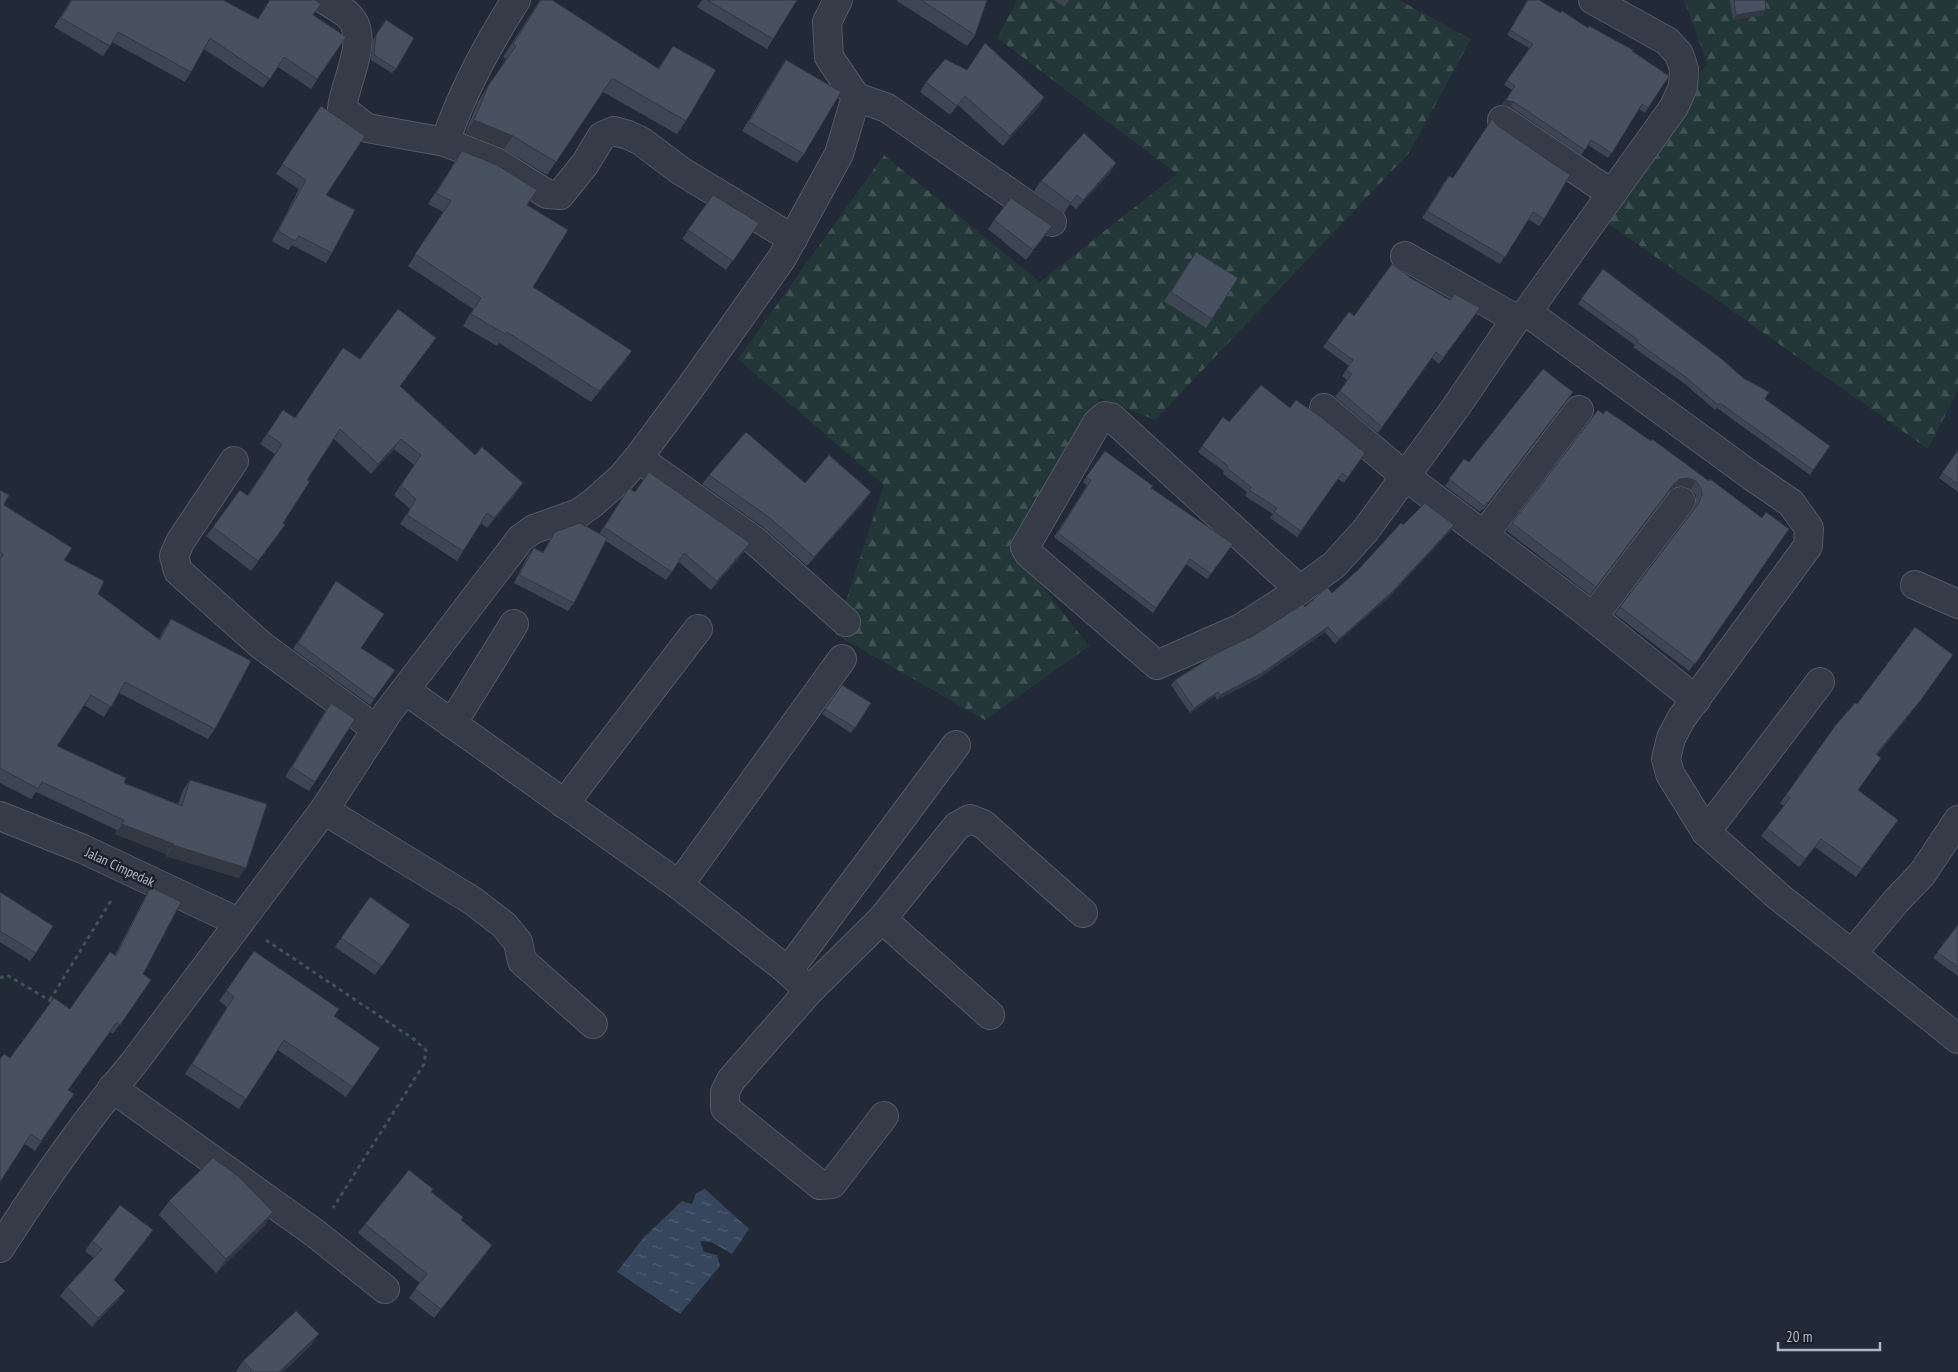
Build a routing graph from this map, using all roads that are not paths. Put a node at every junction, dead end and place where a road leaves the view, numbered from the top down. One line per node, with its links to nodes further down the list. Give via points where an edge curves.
1 (325, 0): 7 (street, via 350,16 358,33 342,109 367,128)
2 (516, 0): 7 (street, via 490,41 459,103)
3 (838, 0): 5 (street, via 827,22 829,57)
4 (1594, 0): 8 (street, via 1666,41 1679,54 1684,69 1683,87 1674,107)
5 (856, 97): 9 (street, via 887,108); 10 (street, via 840,154)
6 (1502, 120): 8 (street)
7 (446, 142): 10 (street, via 496,162 547,194 560,195 602,136 614,131 641,141 681,171)
8 (1612, 194): 12 (street)
9 (1052, 222)
10 (792, 239): 15 (street, via 782,258)
11 (1405, 256): 12 (street)
12 (1521, 315): 17 (street); 30 (street, via 1792,503 1809,528 1808,546)
13 (1324, 408): 17 (street)
14 (1579, 410): 19 (street)
15 (638, 458): 24 (street, via 754,540); 29 (street, via 622,478 579,513 534,529 521,538)
16 (234, 461): 32 (street, via 180,542 174,556 178,571 261,644)
17 (1405, 476): 19 (street); 21 (street, via 1365,531 1340,558)
18 (1680, 501): 23 (street)
19 (1484, 535): 23 (street)
20 (1915, 585): 22 (street)
21 (1300, 590): 21 (street, via 1111,417 1104,416 1098,423 1025,547 1029,554 1157,665 1241,628)
22 (1958, 604)
23 (1593, 617): 30 (street)
24 (846, 622)
25 (514, 624): 31 (street)
26 (698, 629): 34 (street)
27 (842, 659): 39 (street)
28 (1820, 682): 38 (street)
29 (405, 690): 31 (street); 32 (street)
30 (1696, 700): 38 (street, via 1674,732 1666,759 1670,774)
31 (452, 724): 34 (street)
32 (376, 729): 35 (street)
33 (956, 745): 44 (street)
34 (564, 804): 39 (street)
35 (324, 810): 42 (street); 47 (street, via 473,901 504,925 518,942 522,961)
36 (0, 816): 42 (street, Jalan Cimpedak, via 83,849)
37 (1958, 820): 43 (street, via 1922,874)
38 (1706, 832): 43 (street, via 1779,897)
39 (679, 885): 44 (street)
40 (1083, 913): 41 (street, via 983,824 970,819 957,826)
41 (882, 920): 45 (street); 46 (street)
42 (238, 922): 49 (street)
43 (1852, 954): 48 (street)
44 (788, 971): 45 (street)
45 (809, 990): 50 (street, via 731,1080 725,1092 725,1108 820,1185 832,1184)
46 (990, 1015)
47 (593, 1024)
48 (1958, 1039)
49 (112, 1088): 51 (street, via 36,1192); 52 (street, via 316,1234)
50 (884, 1116)
51 (0, 1248)
52 (385, 1289)

